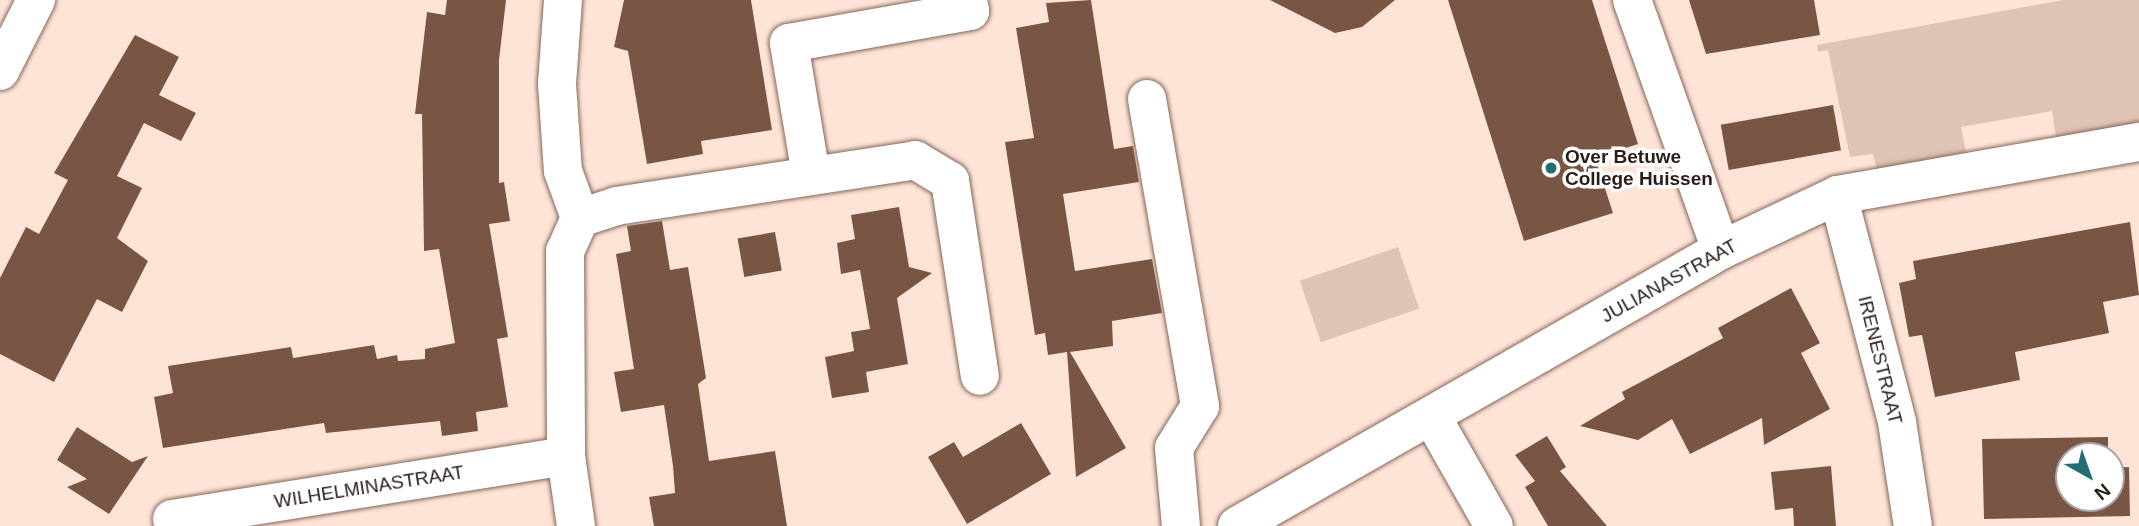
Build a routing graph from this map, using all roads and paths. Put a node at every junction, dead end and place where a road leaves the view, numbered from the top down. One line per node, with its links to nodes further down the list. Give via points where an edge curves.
1 (36, 0): 5 (street)
2 (563, 0): 10 (street, via 557,84 564,171)
3 (968, 0): 8 (street, via 970,11 789,43)
4 (1632, 0): 11 (street)
5 (0, 71)
6 (1147, 99): 17 (street, via 1200,406 1174,448)
7 (2139, 142): 9 (street, JULIANASTRAAT)
8 (811, 175): 10 (street); 12 (street, via 915,160 950,181)
9 (1838, 195): 11 (street, JULIANASTRAAT); 20 (street, IRENESTRAAT, via 1898,422)
10 (580, 218): 14 (street, via 565,251)
11 (1721, 250): 13 (street, JULIANASTRAAT)
12 (980, 376)
13 (1432, 417): 18 (street, JULIANASTRAAT); 19 (street)
14 (566, 456): 15 (street, WILHELMINASTRAAT); 16 (street)
15 (172, 519)
16 (576, 526)
17 (1181, 526)
18 (1237, 526)
19 (1494, 526)
20 (1913, 526)

